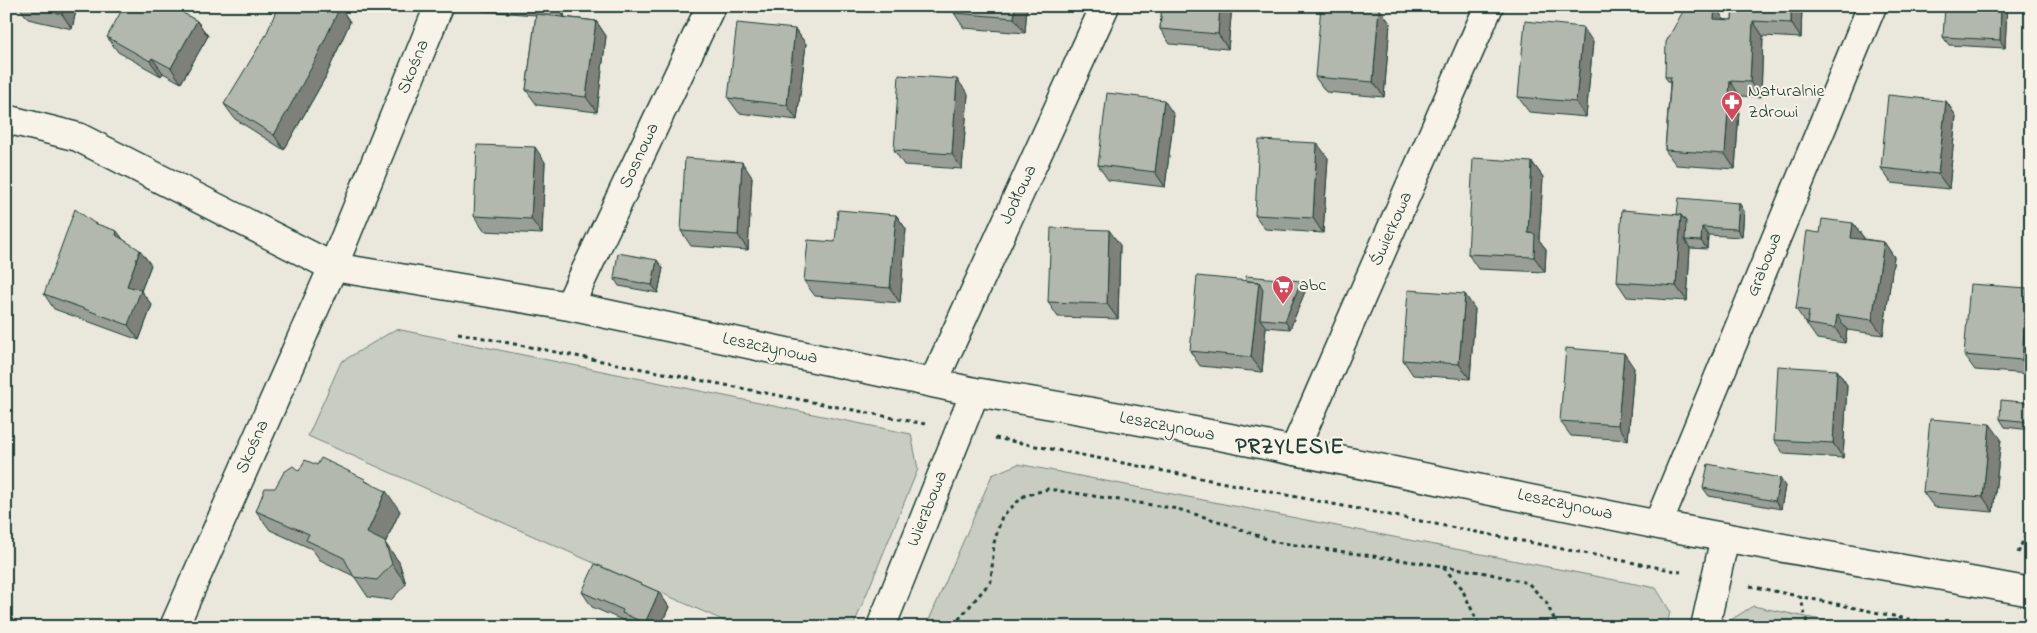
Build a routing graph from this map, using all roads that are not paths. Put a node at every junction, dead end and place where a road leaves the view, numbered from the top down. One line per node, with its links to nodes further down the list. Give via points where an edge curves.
1 (439, 6): 7 (street, Skośna)
2 (710, 6): 8 (street, Sosnowa)
3 (1105, 6): 9 (street, Jodłowa)
4 (1489, 6): 11 (street, Świerkowa)
5 (1872, 6): 12 (street, Grabowa)
6 (6, 119): 7 (street, via 78,137)
7 (333, 267): 8 (street, Leszczynowa); 15 (street, Skośna)
8 (569, 306): 9 (street, Leszczynowa)
9 (933, 383): 10 (street, Leszczynowa)
10 (975, 392): 11 (street, Leszczynowa); 16 (street, Wierzbowa)
11 (1294, 451): 12 (street, Leszczynowa)
12 (1658, 524): 13 (street, Leszczynowa)
13 (1725, 537): 14 (street, Leszczynowa); 17 (street)
14 (2031, 592)
15 (174, 627)
16 (881, 627)
17 (1705, 627)

